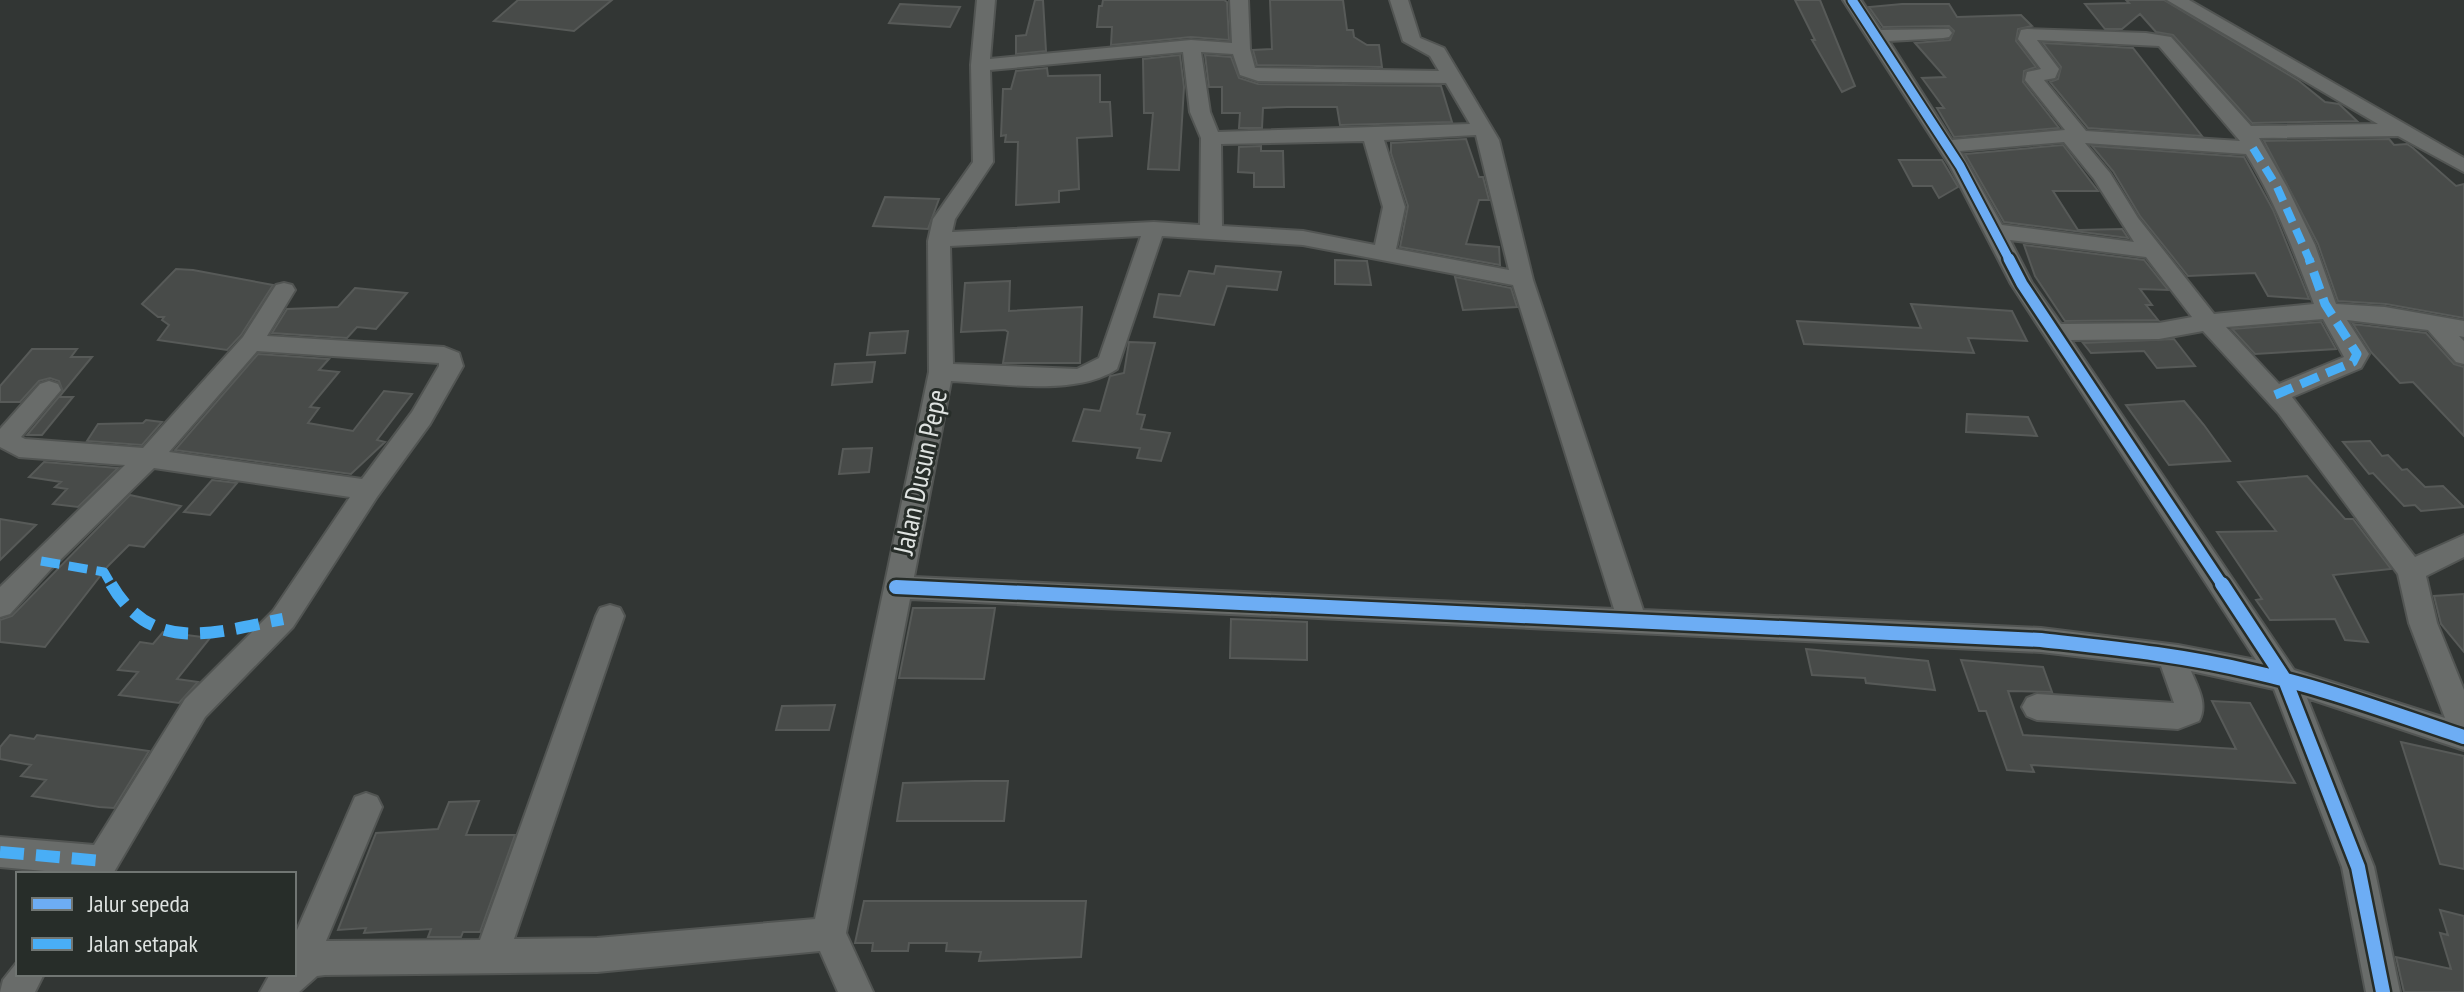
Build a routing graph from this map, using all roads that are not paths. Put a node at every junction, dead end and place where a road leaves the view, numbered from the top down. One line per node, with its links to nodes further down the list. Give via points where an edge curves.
1 (986, 0): 10 (street, Jalan Dusun Pepe)
2 (1239, 0): 9 (street)
3 (1399, 0): 11 (street, via 1412,41 1432,48)
4 (1852, 0): 7 (street)
5 (2176, 0): 13 (street)
6 (1943, 33): 7 (street)
7 (1877, 36): 18 (street)
8 (1191, 46): 9 (street); 10 (street); 16 (street, via 1200,112)
9 (1241, 49): 11 (street, via 1247,71 1258,75)
10 (980, 65): 23 (street, Jalan Dusun Pepe, via 983,162 944,219)
11 (1453, 77): 12 (street)
12 (1484, 129): 14 (street); 26 (street)
13 (2406, 130): 17 (street); 19 (street)
14 (1372, 135): 16 (street); 24 (street, via 1394,207)
15 (2074, 136): 17 (street); 17 (street, via 2034,80 2050,69 2027,34 2165,41); 18 (street); 25 (street)
16 (1211, 138): 22 (street)
17 (2249, 140): 28 (street, via 2277,187)
18 (1947, 146): 21 (street)
19 (2464, 166)
20 (1154, 229): 22 (street); 23 (street); 35 (street, via 1109,363 1077,377)
21 (1993, 231): 25 (street); 32 (street)
22 (1211, 232): 24 (street, via 1303,238)
23 (939, 241): 35 (street, Jalan Dusun Pepe)
24 (1385, 251): 26 (street)
25 (2152, 251): 29 (street)
26 (1522, 280): 45 (street)
27 (284, 290): 33 (street)
28 (2329, 311): 29 (street); 30 (street); 37 (street, via 2357,354 2353,362)
29 (2207, 321): 32 (street, via 2136,333); 37 (street)
30 (2435, 324): 31 (street); 34 (street)
31 (2464, 329)
32 (2056, 332): 47 (street)
33 (251, 343): 38 (street); 39 (street, via 451,359 421,418)
34 (2464, 356)
35 (941, 372): 42 (street, Jalan Dusun Pepe)
36 (49, 390): 38 (street, via 11,432 11,444)
37 (2275, 395): 41 (street)
38 (149, 458): 39 (street); 43 (street)
39 (368, 490): 53 (street, via 283,619 195,708)
40 (2464, 545): 41 (street)
41 (2411, 571): 49 (street, via 2423,623)
42 (896, 587): 45 (street); 54 (street, Jalan Dusun Pepe)
43 (0, 606)
44 (610, 616): 55 (street)
45 (1633, 623): 46 (street, via 2041,640)
46 (2171, 656): 47 (street); 48 (street, via 2189,712 2178,716)
47 (2285, 680): 50 (street); 59 (street, via 2358,867)
48 (2037, 707)
49 (2464, 728)
50 (2464, 737)
51 (366, 807): 56 (street)
52 (0, 852): 53 (street)
53 (98, 867)
54 (829, 934): 55 (street, via 612,954); 58 (street)
55 (491, 957): 57 (street, via 325,958)
56 (296, 963)
57 (296, 973)
58 (856, 992)
59 (2383, 992)

